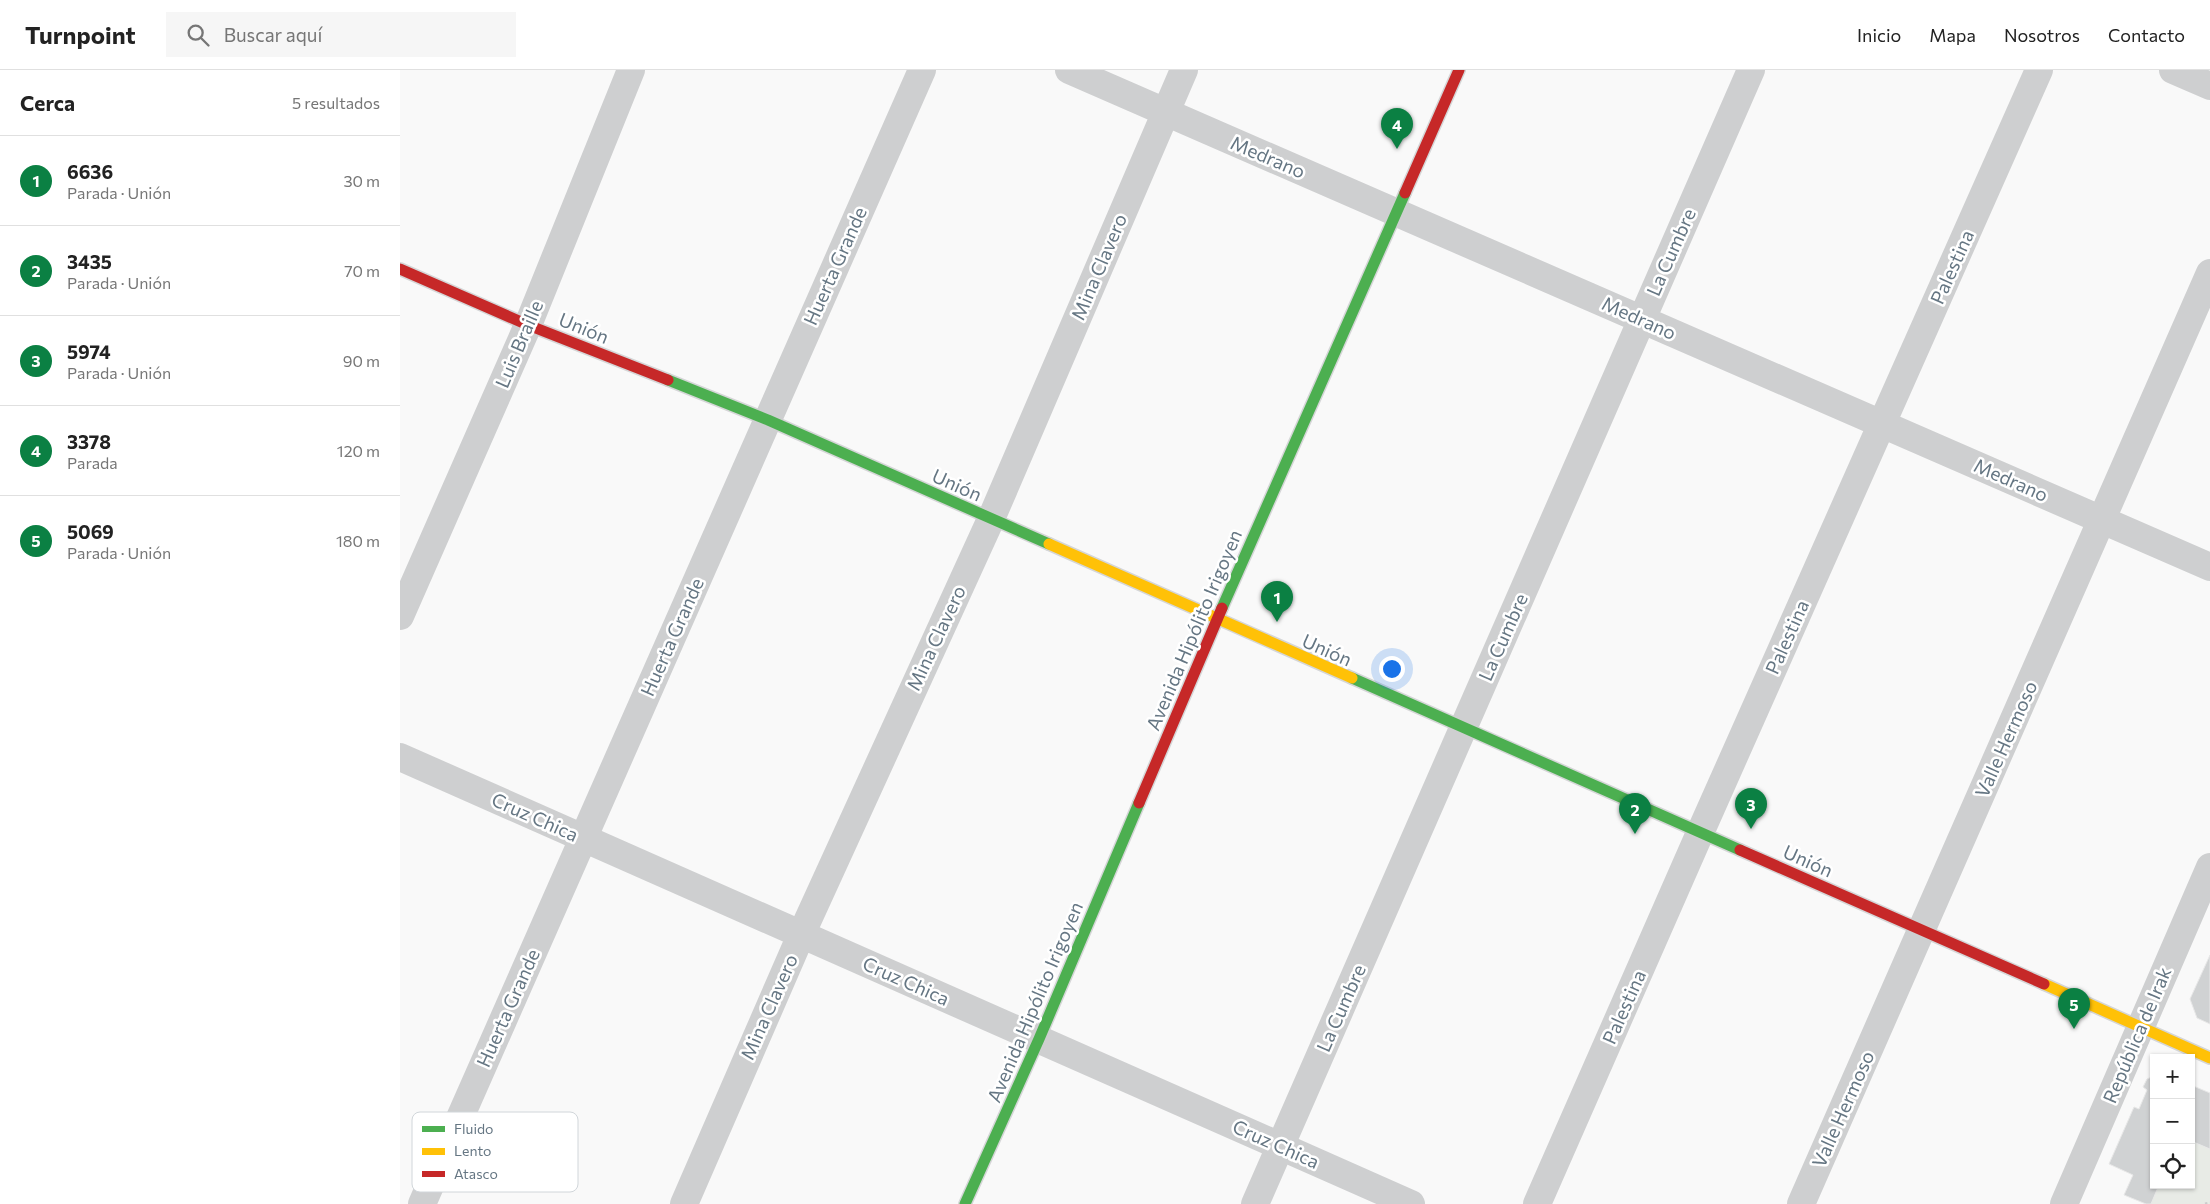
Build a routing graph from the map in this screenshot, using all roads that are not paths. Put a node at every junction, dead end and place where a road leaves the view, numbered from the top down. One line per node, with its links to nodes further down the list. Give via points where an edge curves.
1 (631, 70): 15 (street, Luis Braille)
2 (922, 70): 16 (street, Huerta Grande)
3 (1069, 70): 10 (street, Medrano)
4 (1184, 70): 10 (street, Mina Clavero)
5 (1459, 70): 11 (street, Avenida Hipólito Irigoyen)
6 (1751, 70): 14 (street, La Cumbre)
7 (2039, 70): 17 (street, Palestina)
8 (2173, 70): 9 (street)
9 (2210, 86)
10 (1165, 112): 11 (street, Medrano); 18 (street, Mina Clavero)
11 (1396, 212): 14 (street, Medrano); 22 (street, Avenida Hipólito Irigoyen)
12 (400, 269): 15 (street, Unión)
13 (2210, 273): 19 (street, Valle Hermoso)
14 (1642, 320): 17 (street, Medrano); 23 (street, La Cumbre)
15 (528, 325): 16 (street, Unión); 21 (street, Luis Braille)
16 (768, 420): 18 (street, Unión); 26 (street, Huerta Grande)
17 (1882, 424): 19 (street, Medrano); 25 (street, Palestina)
18 (991, 519): 22 (street, Unión); 29 (street, Mina Clavero)
19 (2102, 520): 20 (street, Medrano); 28 (street, Valle Hermoso)
20 (2210, 567)
21 (400, 616)
22 (1217, 620): 23 (street, Unión); 31 (street, Avenida Hipólito Irigoyen)
23 (1463, 729): 25 (street, Unión); 34 (street, La Cumbre)
24 (400, 757): 26 (street, Cruz Chica)
25 (1700, 833): 28 (street, Unión); 41 (street, Palestina)
26 (583, 838): 29 (street, Cruz Chica); 33 (street, Huerta Grande)
27 (2210, 867): 30 (street, República de Irak)
28 (1922, 931): 30 (street, Unión); 42 (street, Valle Hermoso)
29 (801, 934): 31 (street, Cruz Chica); 37 (street, Mina Clavero)
30 (2140, 1027): 32 (street, Unión); 43 (street, República de Irak)
31 (1039, 1039): 34 (street, Cruz Chica); 38 (street, Avenida Hipólito Irigoyen)
32 (2210, 1058)
33 (462, 1112)
34 (1280, 1146): 39 (street, La Cumbre); 40 (street, Cruz Chica)
35 (427, 1192): 36 (street, Huerta Grande)
36 (422, 1204)
37 (684, 1204)
38 (964, 1204)
39 (1255, 1204)
40 (1411, 1204)
41 (1537, 1204)
42 (1801, 1204)
43 (2064, 1204)

